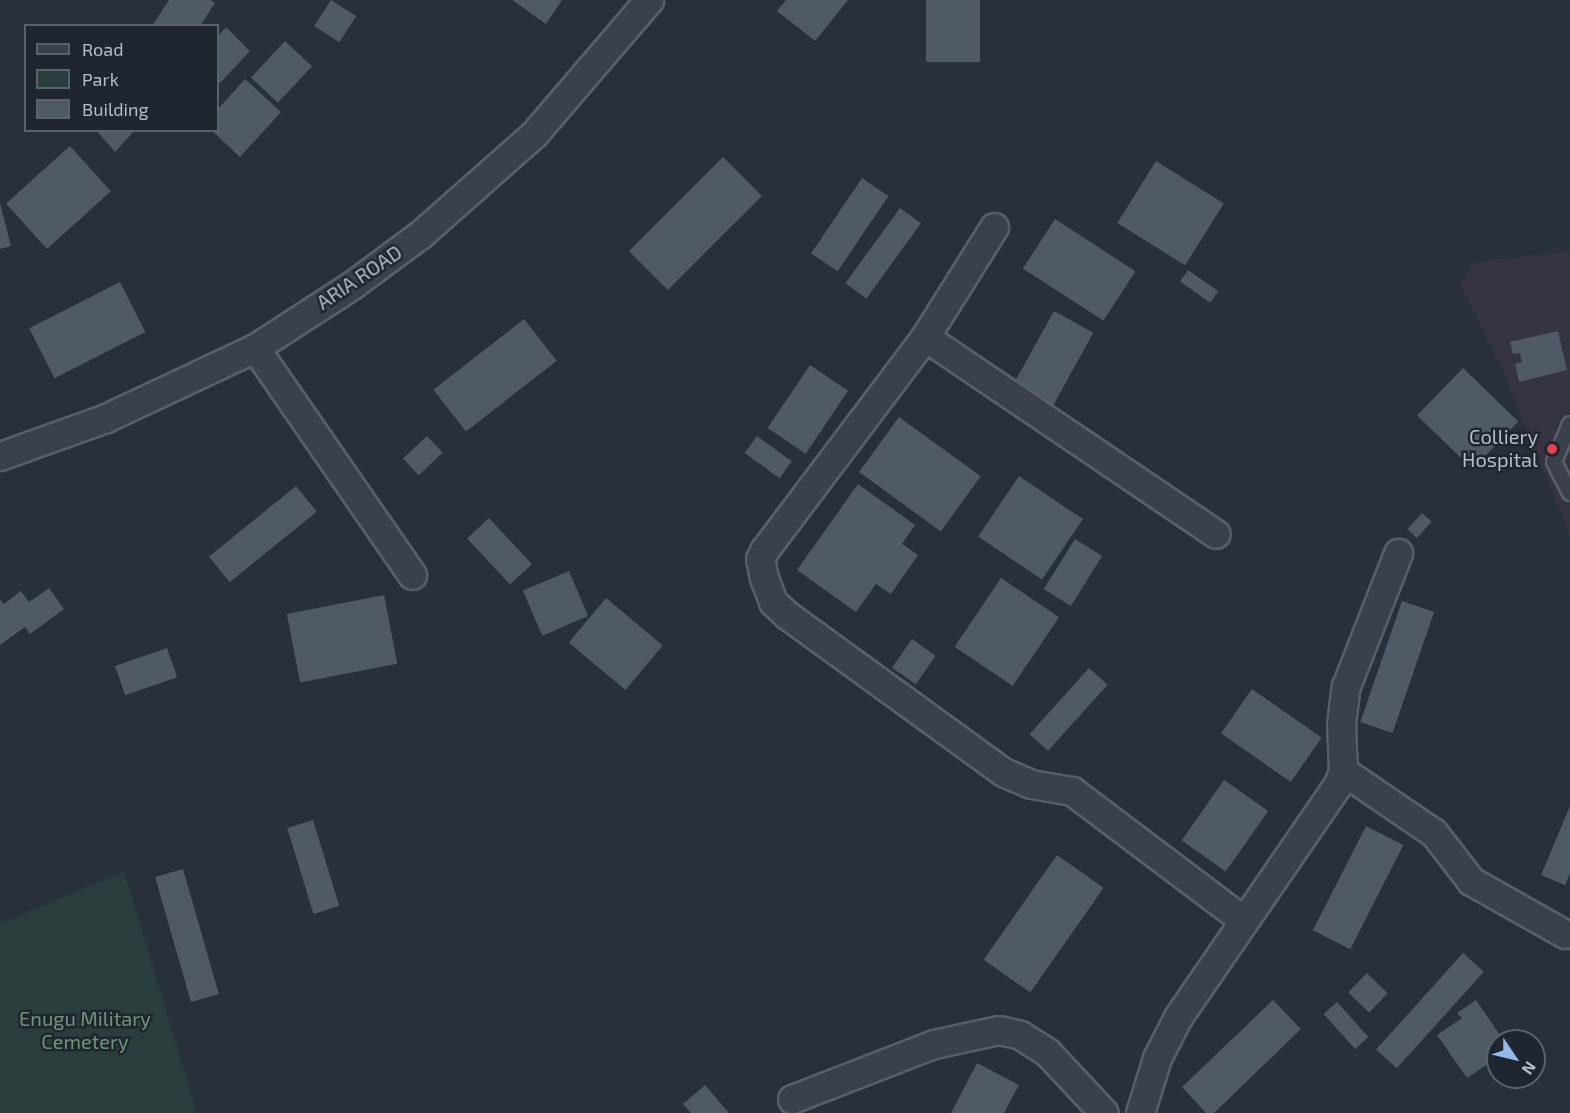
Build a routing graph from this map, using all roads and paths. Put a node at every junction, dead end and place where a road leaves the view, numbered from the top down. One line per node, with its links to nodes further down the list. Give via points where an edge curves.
1 (649, 0): 4 (street, ARIA ROAD, via 534,134 474,190 352,285)
2 (994, 227): 3 (street)
3 (925, 337): 8 (street); 12 (street, via 760,559 773,602 1003,772 1030,784 1072,791)
4 (255, 348): 6 (street, ARIA ROAD, via 106,418); 10 (street)
5 (1570, 424): 7 (lane, via 1554,462)
6 (0, 456)
7 (1570, 493)
8 (1216, 534)
9 (1398, 554): 11 (street, via 1346,686 1341,724)
10 (412, 575)
11 (1343, 771): 12 (street, via 1329,799); 13 (street, via 1434,833 1472,881)
12 (1243, 920): 16 (street, via 1178,1017 1156,1058)
13 (1565, 934)
14 (792, 1099): 15 (street, via 934,1044 999,1030 1020,1035 1047,1052)
15 (1104, 1113)
16 (1140, 1113)

